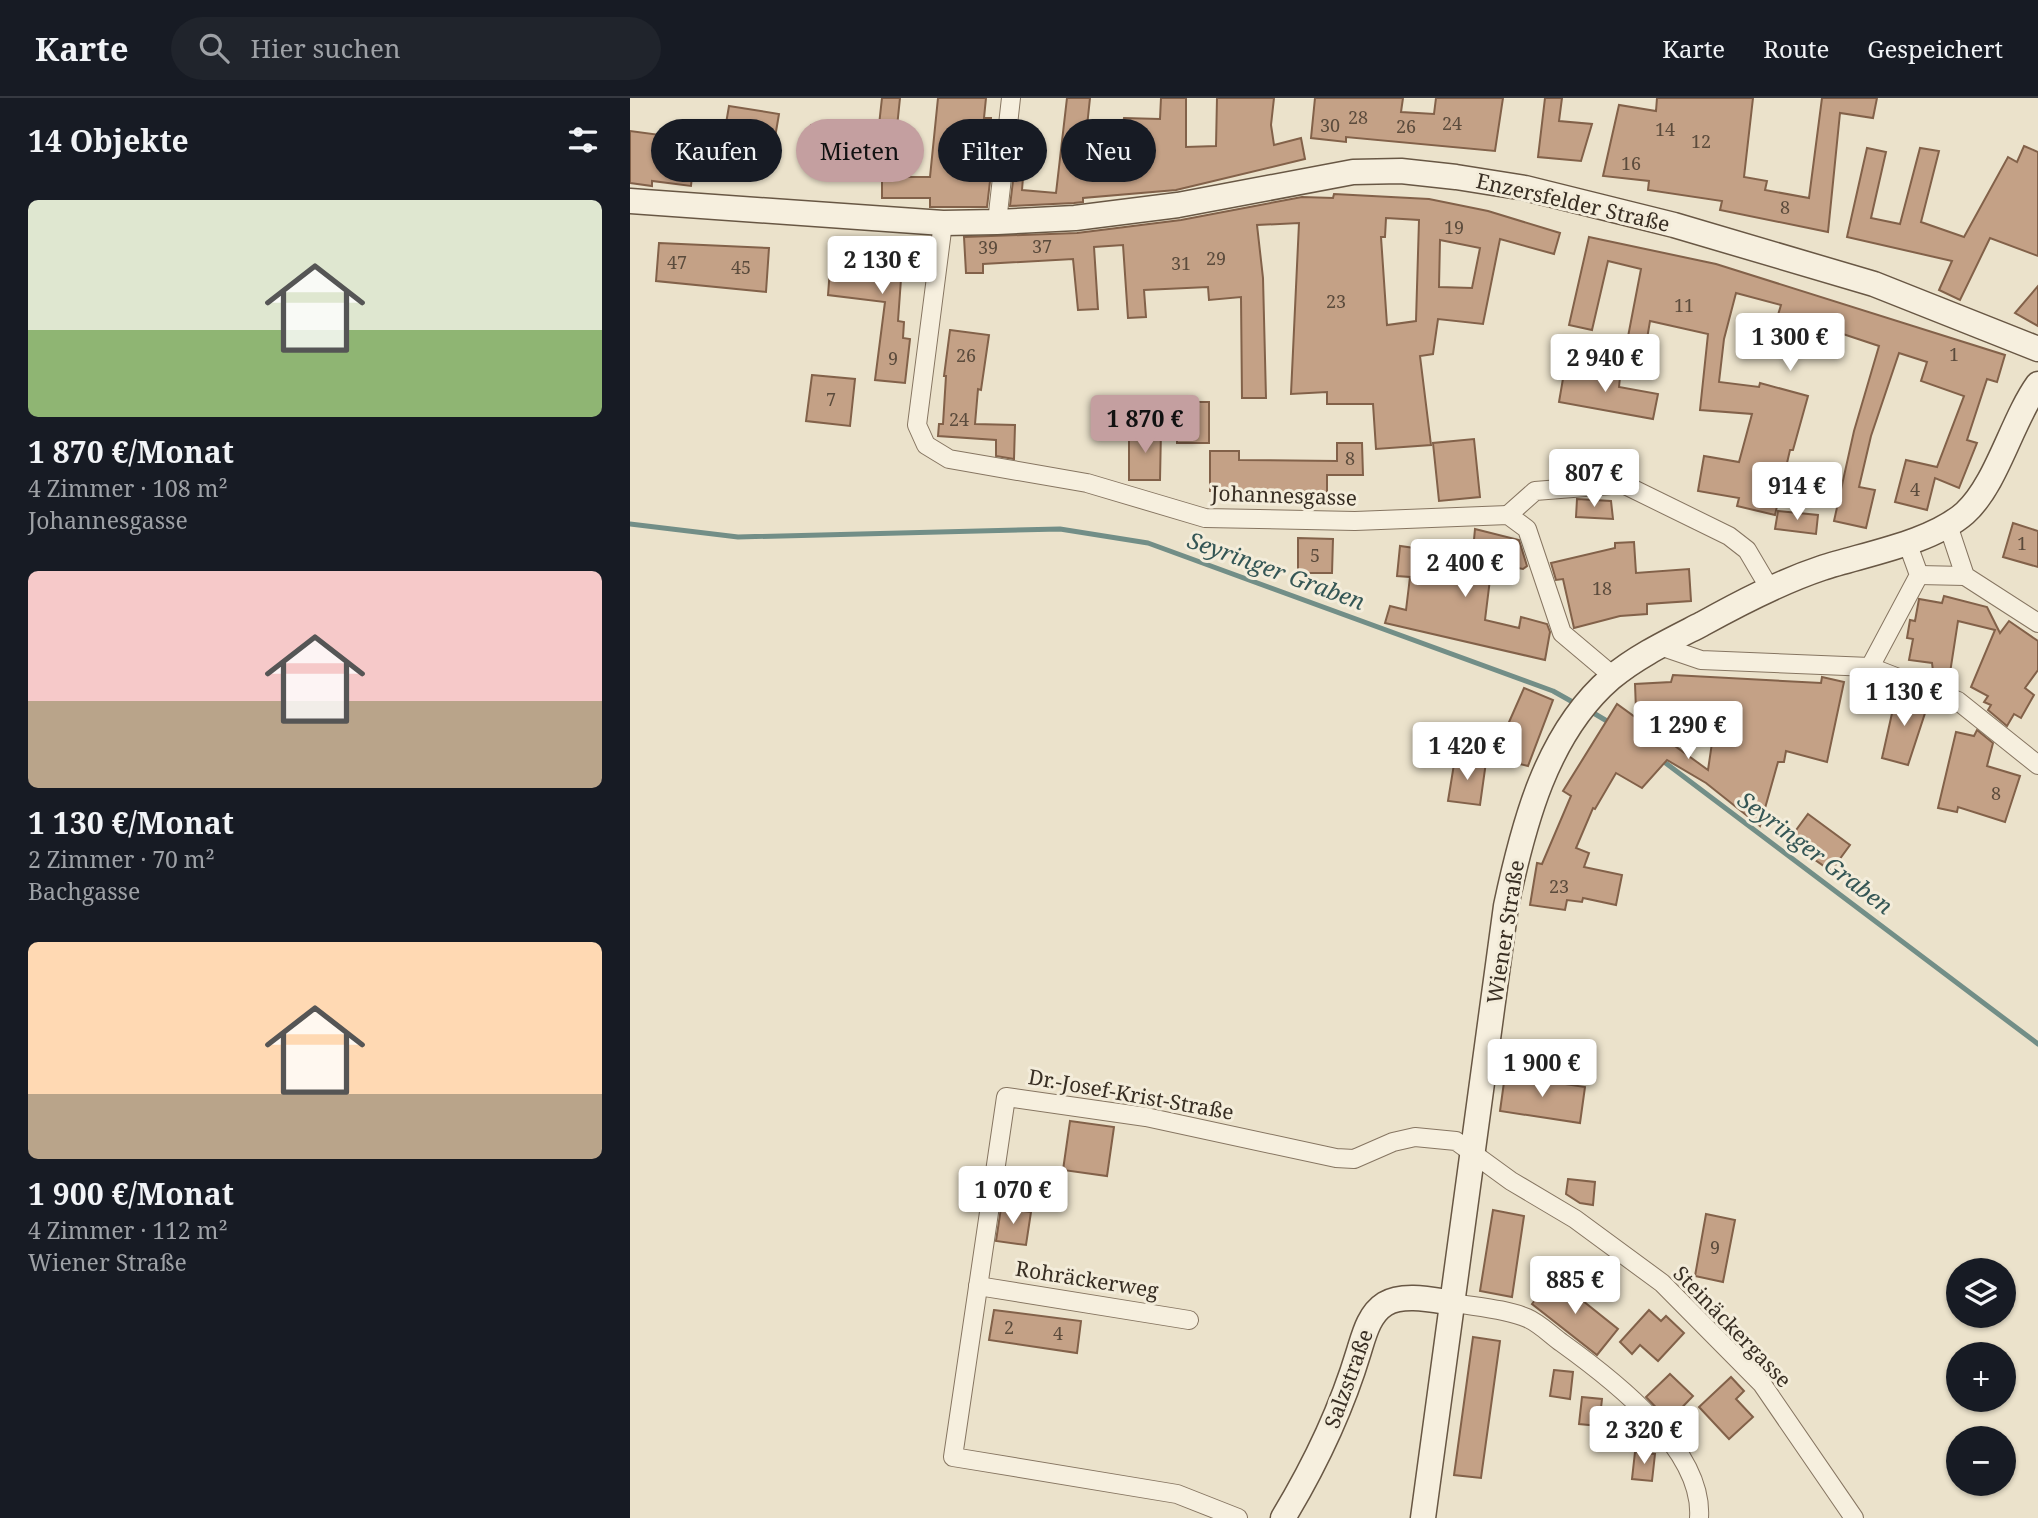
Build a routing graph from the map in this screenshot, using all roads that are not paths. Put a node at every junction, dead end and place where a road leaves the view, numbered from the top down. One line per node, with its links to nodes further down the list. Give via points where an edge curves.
1 (1011, 98): 3 (street)
2 (630, 201): 4 (street, Enzersfelder Straße)
3 (997, 222): 4 (street, Enzersfelder Straße); 5 (street, Enzersfelder Straße, via 1178,205 1353,172 1456,177 1525,188 1674,225 1821,268 1924,302)
4 (943, 223): 7 (street, Johannesgasse, via 917,425 926,445 949,459 1087,483 1205,518 1355,521)
5 (2038, 349)
6 (2038, 384): 8 (street, Wiener Straße, via 1974,502)
7 (1508, 515): 12 (street, via 1535,491 1623,484 1729,536 1747,550); 16 (street, via 1527,529 1562,633)
8 (1948, 525): 9 (street, Wiener Straße); 11 (street)
9 (1907, 542): 10 (street); 12 (street, Wiener Straße)
10 (1919, 575): 11 (street); 15 (street)
11 (1965, 576): 13 (street)
12 (1770, 589): 14 (street, Wiener Straße)
13 (2038, 623)
14 (1660, 646): 15 (street, via 1701,660); 16 (street, Wiener Straße)
15 (1870, 667): 17 (street, via 1958,701)
16 (1608, 682): 18 (street, Wiener Straße, via 1575,719 1545,774 1516,860)
17 (2038, 765)
18 (1473, 1155): 19 (street, Dr.-Josef-Krist-Straße, via 1455,1141 1415,1137 1354,1159 1336,1158 1146,1117 1006,1097); 20 (street, Wiener Straße); 26 (street, Steinäckergasse, via 1575,1219 1662,1283 1762,1384)
19 (978, 1286): 21 (street, Rohräckerweg); 22 (street, Dr.-Josef-Krist-Straße, via 953,1457 1177,1494)
20 (1454, 1303): 23 (street, Salzstraße, via 1399,1299 1375,1314 1325,1444); 24 (street, Wiener Straße); 25 (street, via 1528,1318 1598,1369 1678,1451 1698,1496)
21 (1189, 1320)
22 (1238, 1518)
23 (1283, 1518)
24 (1423, 1518)
25 (1699, 1518)
26 (1854, 1518)

